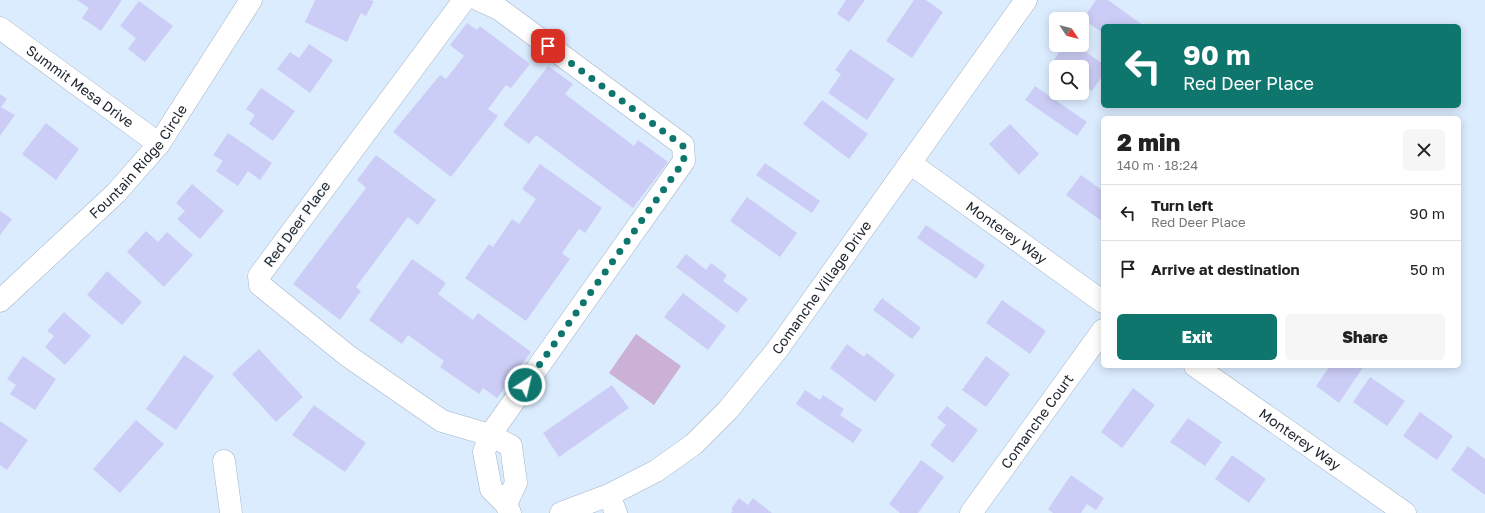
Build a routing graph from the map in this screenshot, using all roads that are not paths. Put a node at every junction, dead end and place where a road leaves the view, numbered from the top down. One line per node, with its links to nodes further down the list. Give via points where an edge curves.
1 (251, 0): 6 (street, Fountain Ridge Circle)
2 (464, 0): 12 (street, Red Deer Place, via 259,276 260,285 379,378 442,421)
3 (479, 0): 12 (street, via 500,9 683,146 684,161)
4 (1018, 3): 7 (street, Comanche Village Drive)
5 (0, 28): 6 (street, Summit Mesa Drive)
6 (159, 144): 8 (street, Fountain Ridge Circle, via 116,193)
7 (910, 163): 9 (street, Monterey Way); 14 (street, Comanche Village Drive, via 776,350 728,410 694,444)
8 (0, 301)
9 (1101, 301)
10 (1101, 333): 18 (street, Comanche Court)
11 (1198, 368): 19 (street, Monterey Way)
12 (490, 435): 15 (street, via 484,452 491,489)
13 (224, 461): 16 (street)
14 (613, 504): 17 (street, Comanche Village Drive)
15 (508, 509)
16 (231, 513)
17 (561, 513)
18 (971, 513)
19 (1405, 513)

